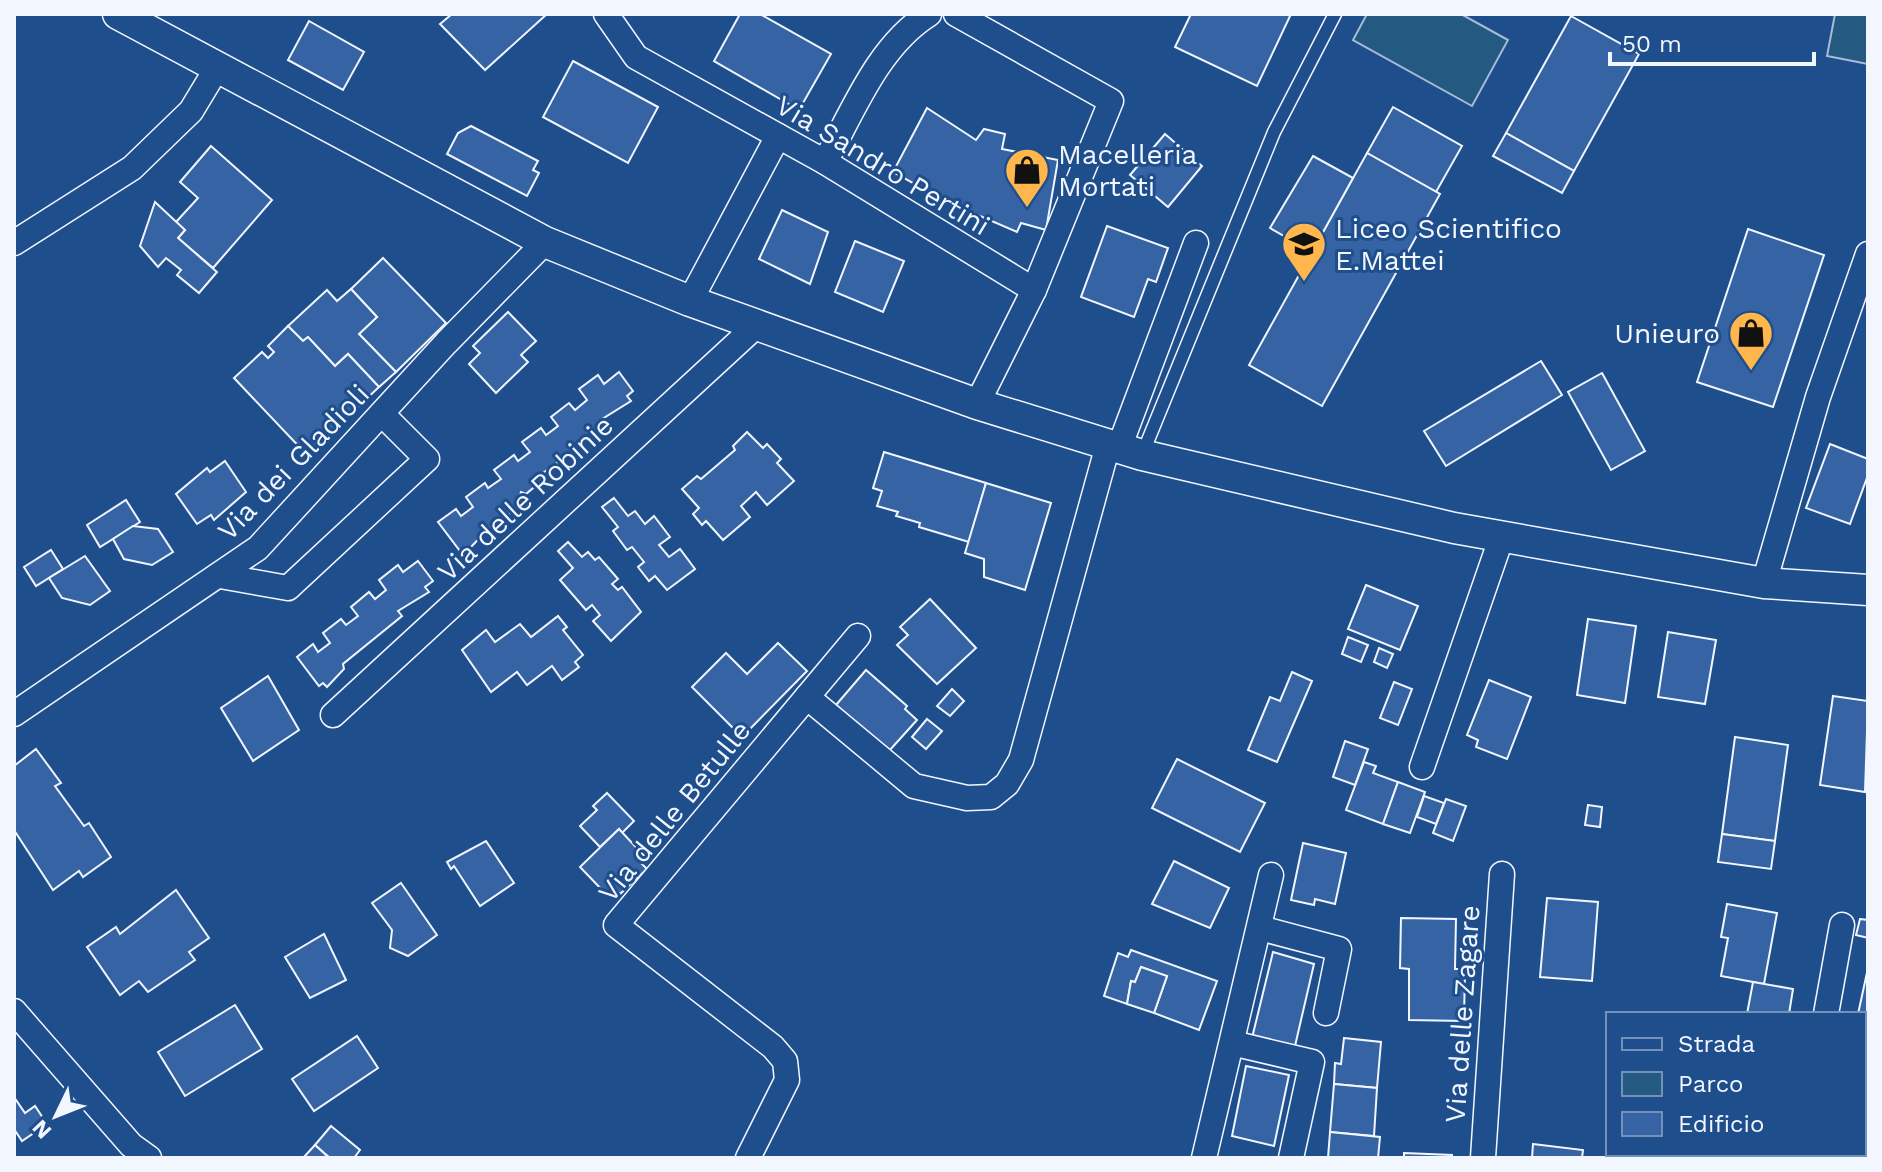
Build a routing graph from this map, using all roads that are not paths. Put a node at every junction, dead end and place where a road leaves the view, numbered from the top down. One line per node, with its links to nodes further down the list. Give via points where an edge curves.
1 (118, 14): 6 (street)
2 (606, 14): 7 (street, Via Sandro Pertini, via 636,57)
3 (929, 14): 8 (street, via 909,26 880,63)
4 (956, 14): 13 (street, via 1111,101)
5 (1335, 14): 18 (lane)
6 (217, 68): 9 (street); 10 (street, via 191,111 132,168)
7 (778, 136): 8 (street, Via Sandro Pertini); 14 (street)
8 (825, 162): 13 (street, Via Sandro Pertini)
9 (545, 242): 14 (street); 17 (street, Via dei Gladioli)
10 (14, 243)
11 (1196, 243): 18 (street)
12 (1868, 254): 21 (street, via 1818,397)
13 (1034, 290): 16 (street)
14 (690, 301): 15 (street)
15 (757, 325): 16 (street); 26 (street, Via delle Robinie)
16 (977, 404): 18 (street)
17 (383, 415): 20 (street, Via dei Gladioli, via 258,548); 20 (street, via 427,459 288,588)
18 (1123, 449): 19 (street); 24 (street, via 1021,760 1007,784 991,797 967,798 914,786)
19 (1502, 536): 21 (street); 27 (street)
20 (220, 576): 25 (street, Via dei Gladioli)
21 (1764, 583): 22 (street)
22 (1868, 590)
23 (858, 636): 24 (street, Via delle Betulle)
24 (807, 697): 37 (street, Via delle Betulle, via 616,925 785,1061 787,1080)
25 (14, 714)
26 (333, 715)
27 (1422, 767)
28 (1502, 874): 40 (street, Via delle Zagare)
29 (1271, 875): 31 (street)
30 (1842, 925): 33 (street)
31 (1260, 928): 34 (street, via 1339,949); 35 (street)
32 (14, 1011): 36 (street, via 131,1145)
33 (1826, 1012)
34 (1326, 1013)
35 (1232, 1043): 38 (street); 39 (street, via 1312,1062)
36 (149, 1158)
37 (748, 1158)
38 (1204, 1158)
39 (1291, 1158)
40 (1483, 1158)

